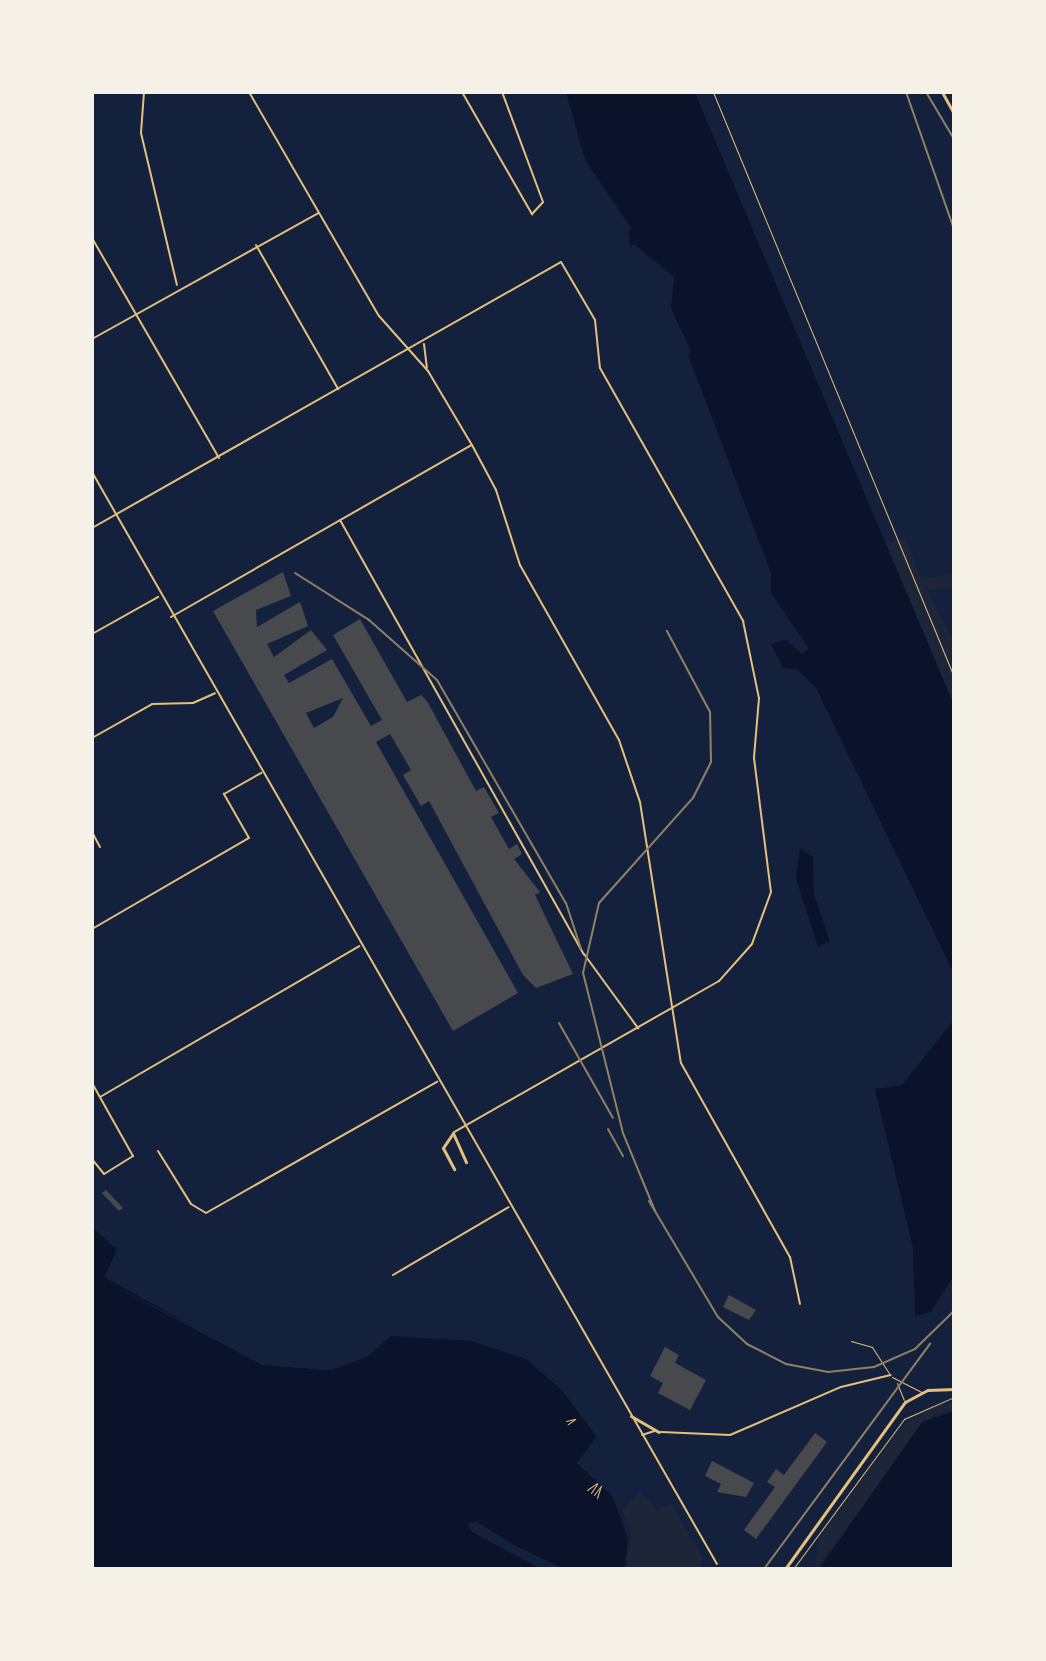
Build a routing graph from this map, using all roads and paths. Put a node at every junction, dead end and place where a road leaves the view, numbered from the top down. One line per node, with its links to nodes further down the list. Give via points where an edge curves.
1 (144, 92): 12 (street, via 142,139)
2 (249, 92): 8 (street)
3 (462, 92): 4 (street, via 532,214 543,202)
4 (502, 92)
5 (713, 92): 28 (path)
6 (942, 92): 7 (street)
7 (954, 114)
8 (319, 213): 10 (street); 16 (street, via 384,325)
9 (92, 238): 11 (street)
10 (255, 243): 12 (street); 18 (street)
11 (93, 244): 13 (street)
12 (177, 286): 13 (street)
13 (136, 314): 14 (street); 20 (street)
14 (92, 339)
15 (426, 341): 16 (street); 17 (street, via 422,354); 36 (street, via 561,262 595,320 600,368 743,621 759,698 754,758 771,892 744,955 719,981)
16 (408, 351): 17 (street); 18 (street)
17 (429, 372): 19 (street)
18 (339, 390): 20 (street)
19 (472, 445): 23 (street); 36 (street, via 520,565 633,774)
20 (219, 459): 22 (street)
21 (92, 472): 22 (street)
22 (116, 517): 24 (street); 25 (street)
23 (340, 520): 26 (street); 37 (street, via 584,954)
24 (92, 528)
25 (159, 596): 26 (street); 27 (street)
26 (171, 617): 29 (street)
27 (92, 634)
28 (954, 677)
29 (215, 692): 30 (street, via 193,703 157,702); 31 (street)
30 (92, 738)
31 (261, 773): 34 (street, via 224,794 249,838); 35 (street)
32 (92, 832): 33 (street)
33 (100, 847)
34 (92, 929)
35 (360, 945): 38 (street); 40 (street)
36 (672, 1009): 37 (street); 49 (street, via 685,1072 786,1248)
37 (638, 1028): 41 (street)
38 (437, 1082): 41 (street); 43 (street, via 206,1213 191,1204)
39 (92, 1083): 40 (street)
40 (100, 1097): 44 (street, via 133,1156 104,1174)
41 (464, 1127): 42 (street); 47 (street)
42 (453, 1133): 45 (street); 46 (street, via 443,1148)
43 (158, 1151)
44 (92, 1159)
45 (466, 1162)
46 (454, 1169)
47 (510, 1207): 48 (street); 57 (street)
48 (393, 1275)
49 (800, 1304)
50 (851, 1341): 51 (lane, via 872,1347)
51 (891, 1375): 52 (lane); 58 (street, via 841,1387 730,1435)
52 (895, 1381): 54 (lane); 56 (lane)
53 (954, 1389): 54 (street)
54 (921, 1392): 56 (street)
55 (954, 1397): 67 (path, via 904,1419)
56 (903, 1405): 66 (street)
57 (631, 1416): 58 (street); 59 (street)
58 (659, 1432): 59 (street)
59 (642, 1435): 64 (street)
60 (587, 1490): 61 (path, via 597,1484)
61 (591, 1493)
62 (594, 1495): 63 (path, via 601,1486)
63 (597, 1498)
64 (717, 1564): 65 (lane)
65 (718, 1569)
66 (785, 1569)
67 (793, 1569)

